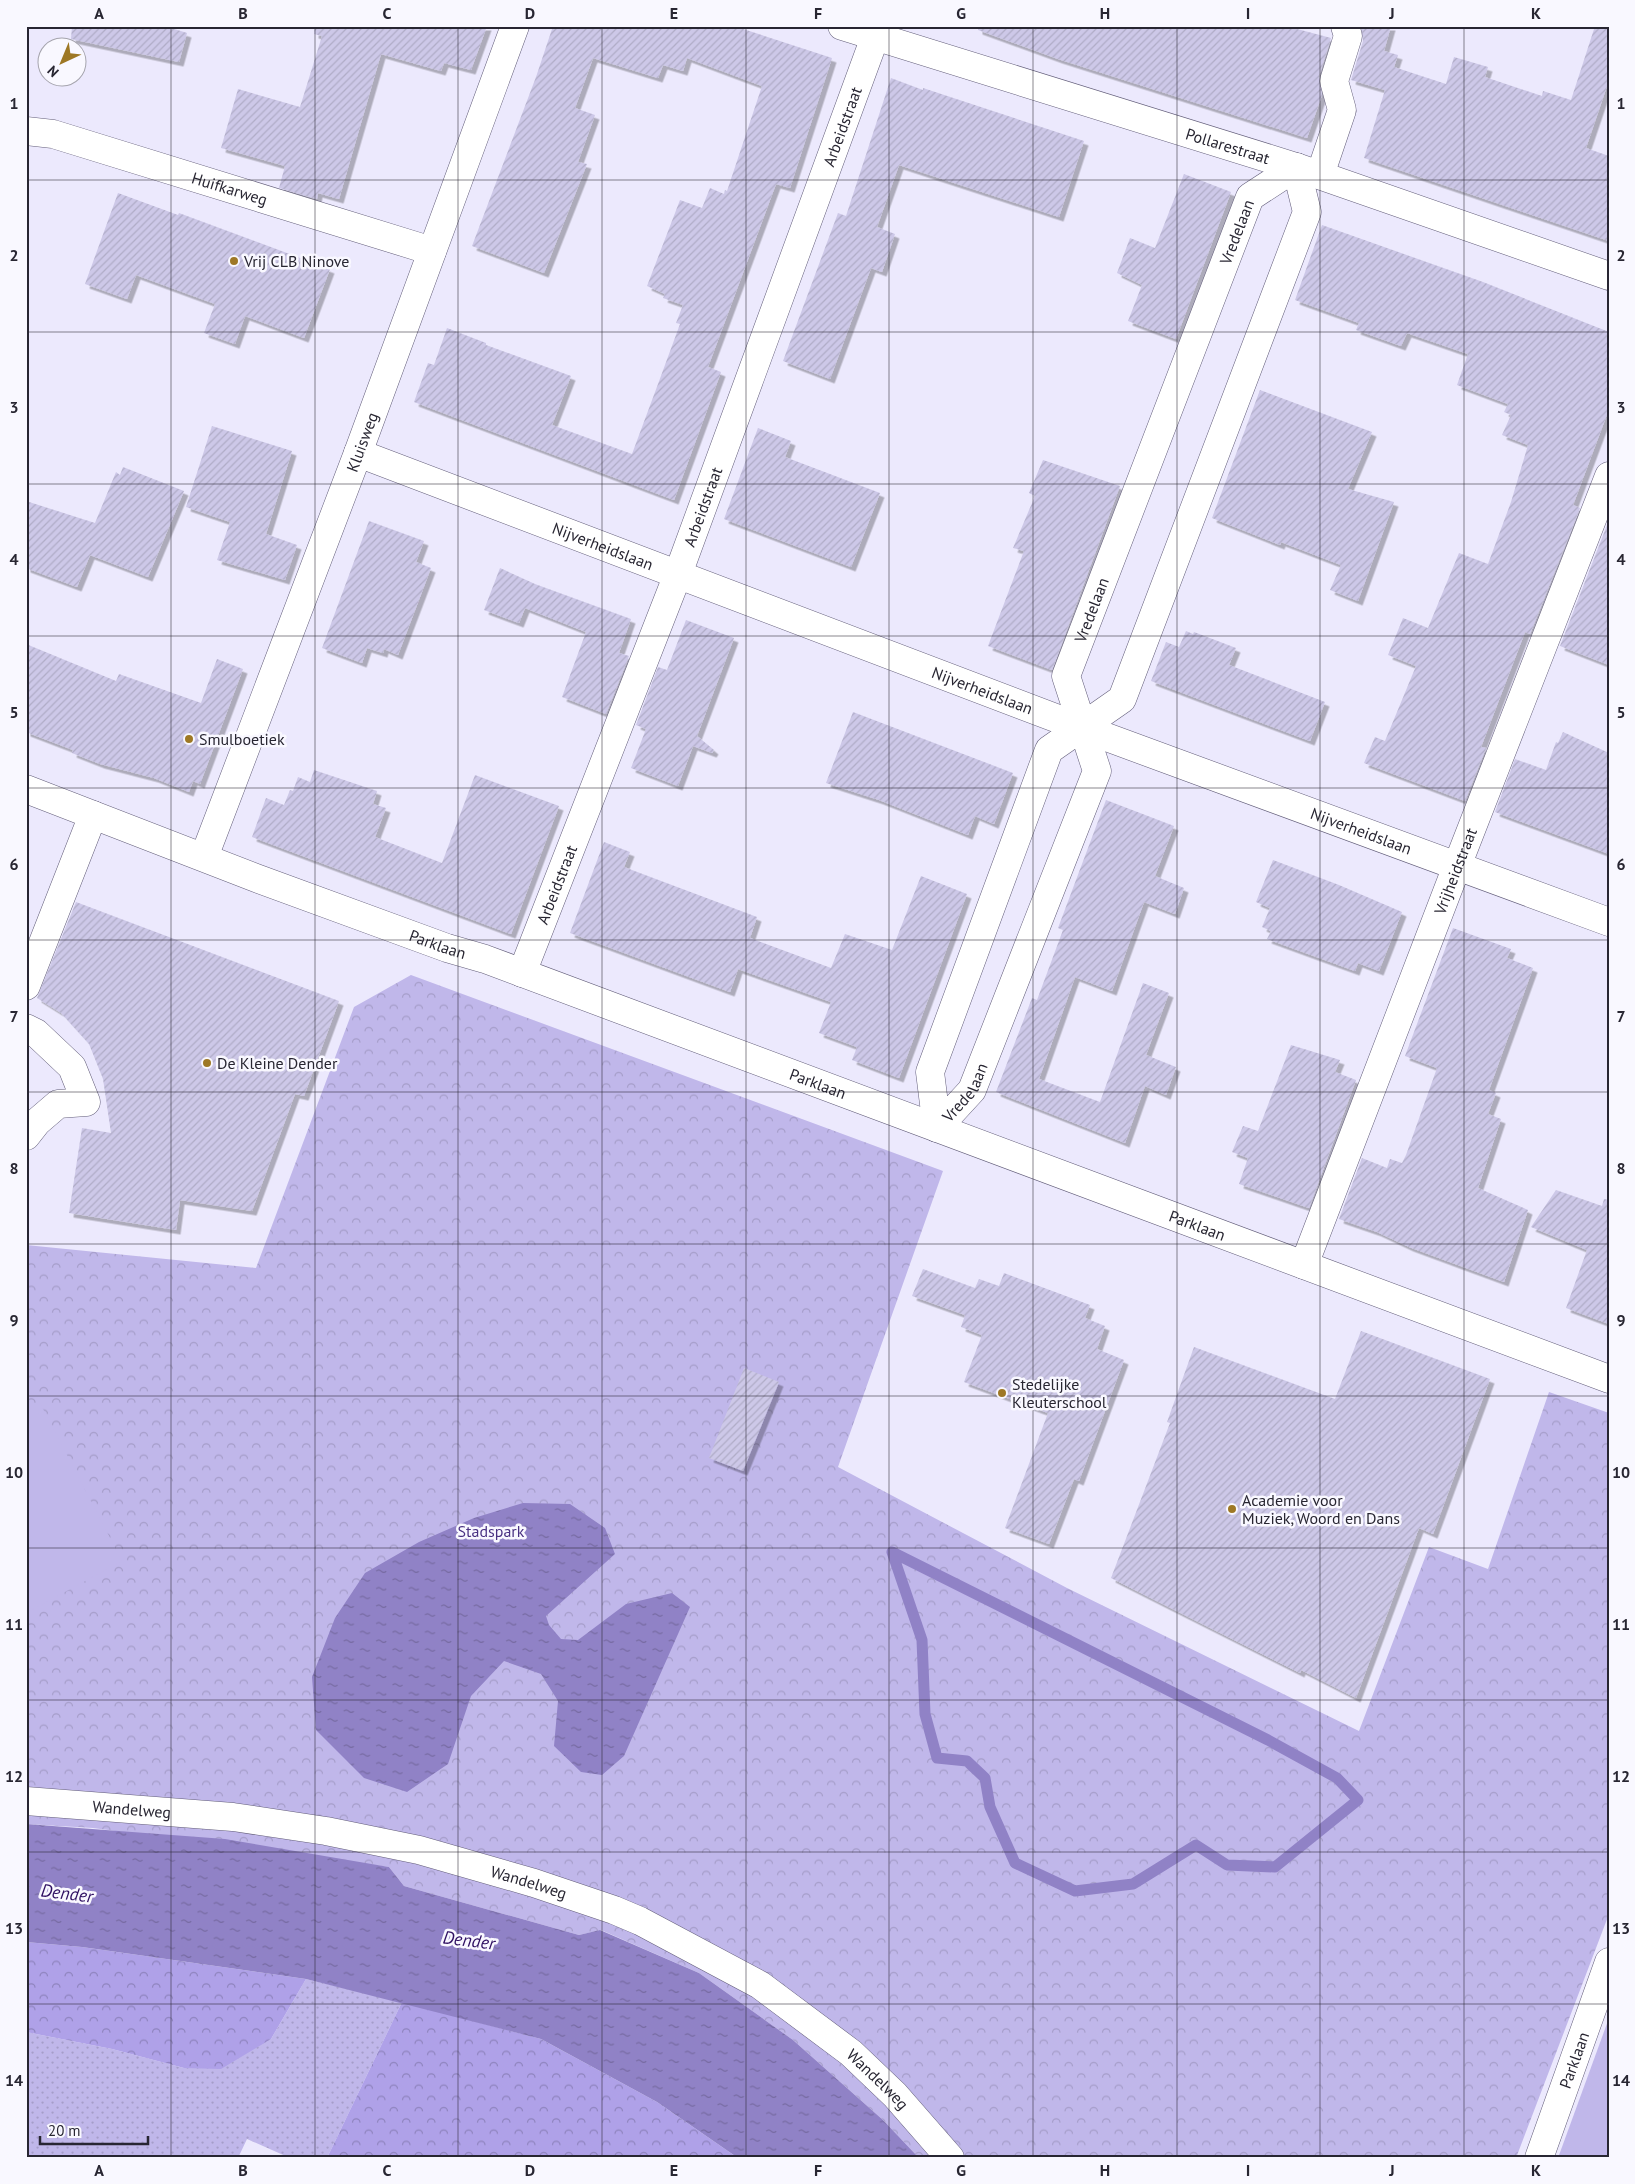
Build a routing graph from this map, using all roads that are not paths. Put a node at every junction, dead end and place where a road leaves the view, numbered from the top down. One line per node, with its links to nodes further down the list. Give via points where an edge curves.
1 (515, 26): 7 (street, Kluisweg)
2 (842, 26): 4 (street, Pollarestraat)
3 (1345, 26): 6 (street, via 1348,36 1334,82 1342,110)
4 (875, 37): 6 (street, Pollarestraat); 11 (street, Arbeidstraat)
5 (26, 130): 7 (street, Huifkarweg, via 54,134)
6 (1308, 171): 8 (street, Pollarestraat); 12 (street, Vredelaan, via 1307,212 1122,699); 12 (street, Vredelaan, via 1250,197 1066,676)
7 (432, 251): 9 (street, Kluisweg)
8 (1609, 276)
9 (358, 453): 11 (street, Nijverheidslaan); 15 (street, Kluisweg)
10 (1609, 476): 16 (street, Vrijheidstraat)
11 (678, 574): 12 (street, Nijverheidslaan); 18 (street, Arbeidstraat)
12 (1082, 728): 16 (street, Nijverheidslaan); 21 (street, Vredelaan, via 1050,750 930,1072); 21 (street, Vredelaan, via 1097,771 972,1090)
13 (26, 789): 14 (street, Parklaan)
14 (93, 815): 15 (street, Parklaan); 19 (street)
15 (204, 857): 18 (street, Parklaan)
16 (1456, 866): 17 (street, Nijverheidslaan); 23 (street, Vrijheidstraat)
17 (1609, 922)
18 (522, 973): 21 (street, Parklaan)
19 (26, 986)
20 (26, 1028): 22 (street, via 36,1033 72,1067 86,1102 58,1104)
21 (938, 1128): 23 (street, Parklaan)
22 (26, 1136)
23 (1304, 1265): 24 (street, Parklaan)
24 (1609, 1379)
25 (26, 1800): 27 (street, Wandelweg, via 232,1817 326,1831 420,1850 614,1910 760,1985 851,2053 895,2095)
26 (1609, 1962): 28 (street, Parklaan)
27 (950, 2158)
28 (1539, 2158)

